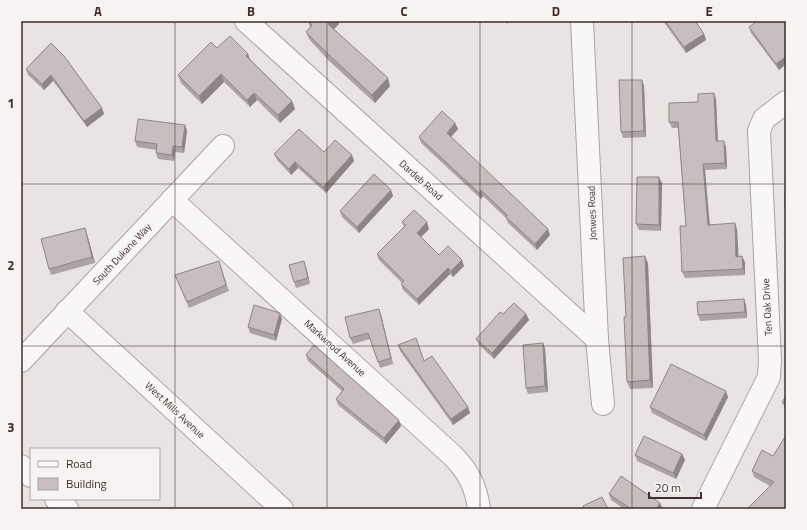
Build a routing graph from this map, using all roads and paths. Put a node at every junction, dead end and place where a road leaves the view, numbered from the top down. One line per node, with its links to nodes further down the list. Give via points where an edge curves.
1 (246, 21): 7 (street, Dardeb Road)
2 (582, 21): 7 (street, Jonwes Road)
3 (786, 102): 16 (street, Ten Oak Drive, via 767,116 759,131 769,377)
4 (223, 146): 5 (street, South Dukane Way)
5 (172, 200): 6 (street, South Dukane Way); 15 (street, Markwood Avenue, via 461,464 474,485)
6 (67, 312): 8 (street, South Dukane Way); 14 (street, West Mills Avenue)
7 (597, 339): 9 (street, Jonwes Road)
8 (21, 361)
9 (603, 404)
10 (21, 466): 11 (street)
11 (30, 475)
12 (57, 500): 13 (street)
13 (67, 509)
14 (282, 509)
15 (479, 509)
16 (703, 509)

